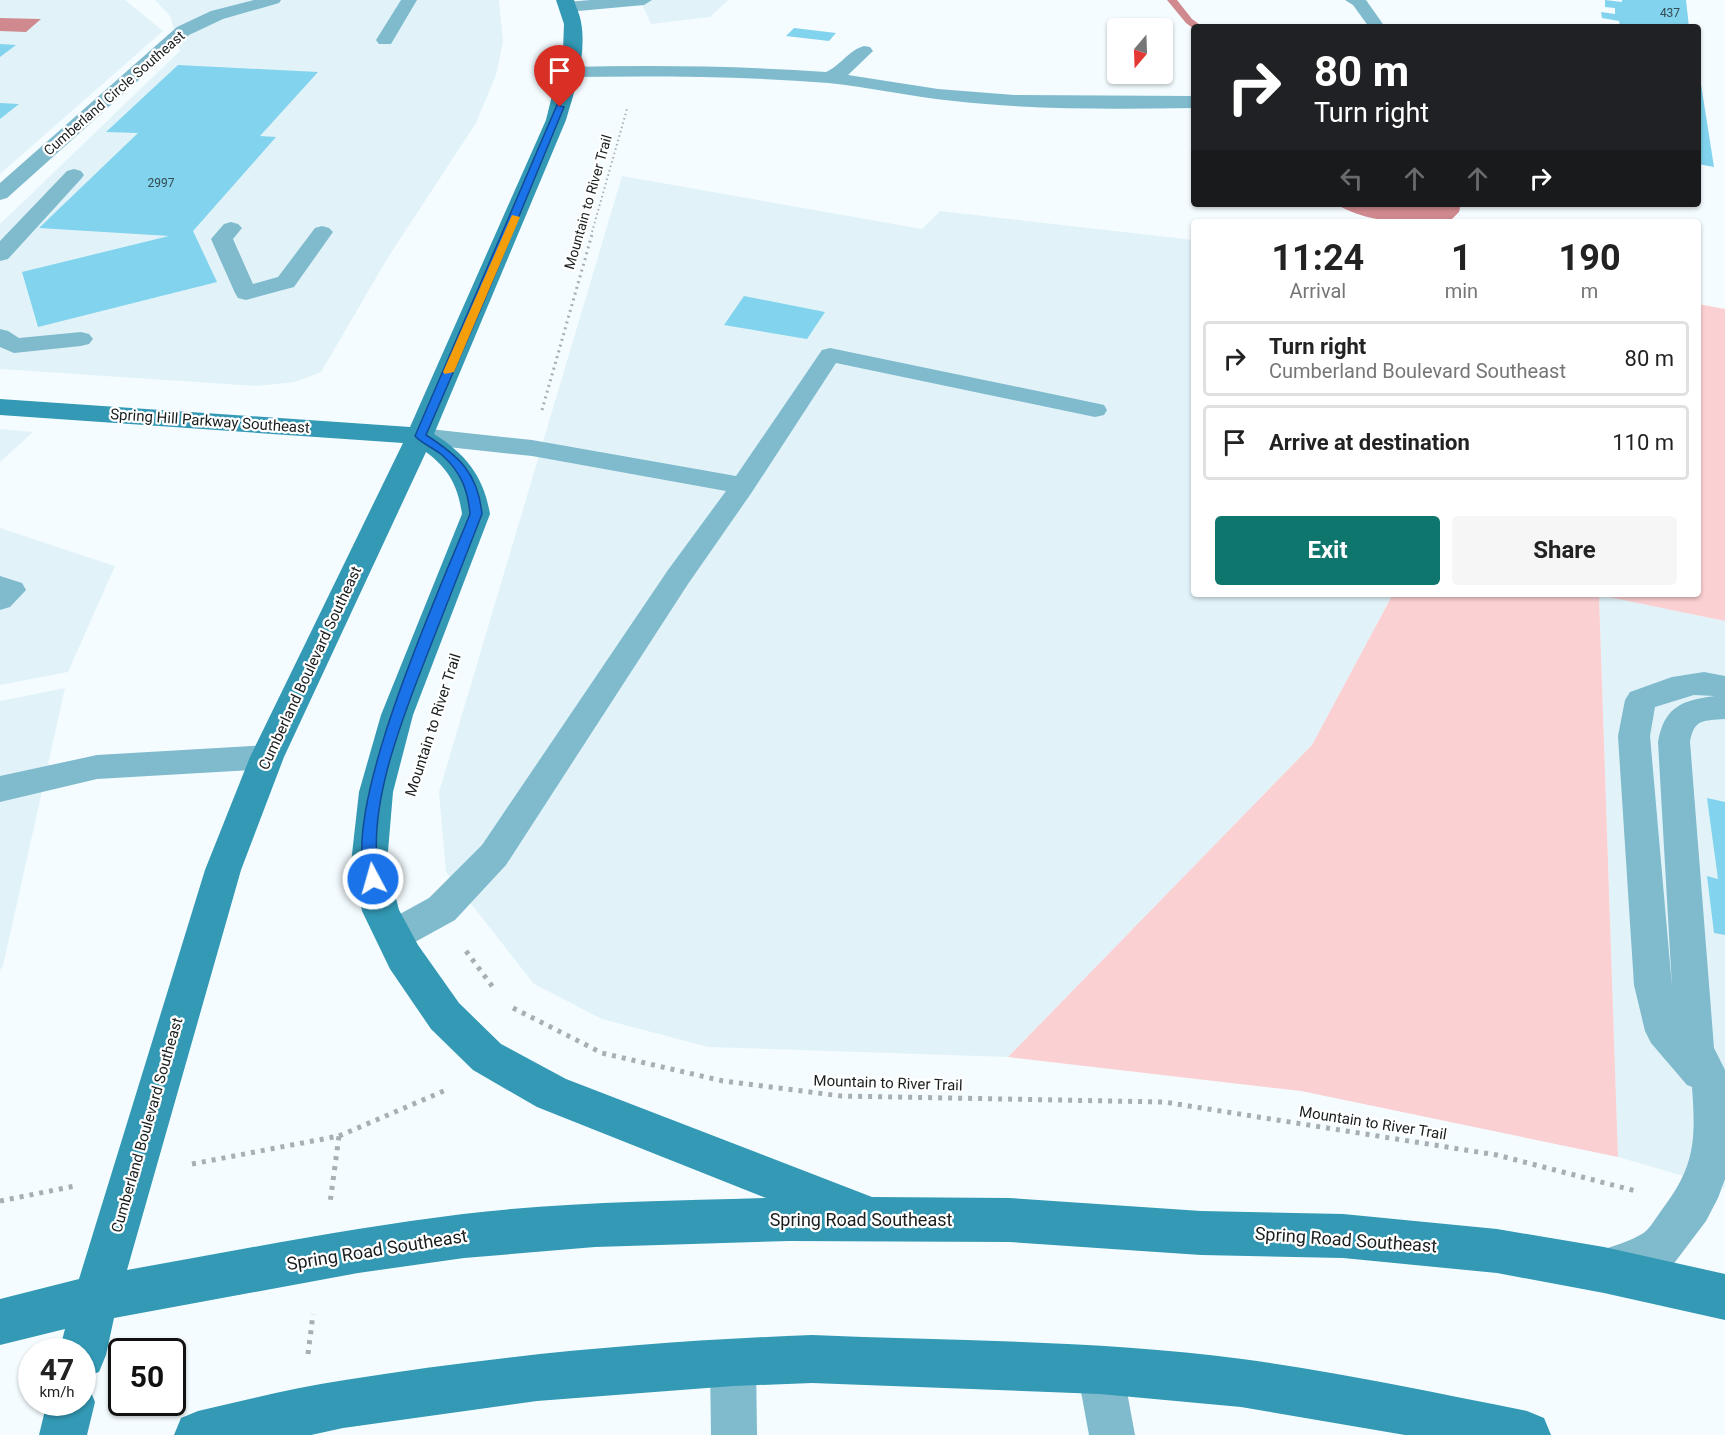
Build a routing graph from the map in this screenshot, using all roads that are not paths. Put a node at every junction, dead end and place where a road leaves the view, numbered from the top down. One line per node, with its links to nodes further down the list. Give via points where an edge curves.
1 (204, 0): 7 (lane)
2 (273, 0): 7 (lane, Cumberland Circle Southeast)
3 (409, 0): 11 (lane)
4 (644, 0): 6 (lane)
5 (1363, 1): 8 (lane)
6 (566, 3): 13 (main road, Cumberland Boulevard Southeast, via 573,25)
7 (218, 15): 9 (lane, Cumberland Circle Southeast)
8 (1375, 24)
9 (175, 37): 10 (lane); 16 (lane, Cumberland Circle Southeast)
10 (210, 39)
11 (385, 40)
12 (864, 51): 14 (lane, via 840,73)
13 (569, 72): 14 (lane, via 634,70); 25 (main road, Cumberland Boulevard Southeast, via 556,120)
14 (828, 78): 15 (lane, via 951,96 1027,102)
15 (1191, 102)
16 (23, 172): 17 (lane, Cumberland Circle Southeast); 20 (lane, via 74,175)
17 (0, 194)
18 (231, 228): 19 (lane, via 222,239 246,293 286,282)
19 (322, 232)
20 (0, 254)
21 (0, 336): 22 (lane, via 14,346)
22 (81, 339)
23 (2, 410): 25 (main road, Spring Hill Parkway Southeast)
24 (1095, 410): 26 (lane, via 830,355)
25 (420, 436): 26 (lane, via 532,448); 31 (main road, Cumberland Boulevard Southeast); 33 (main road, via 446,452 464,472 474,492 476,514 397,715 376,792 369,863 381,910)
26 (743, 486): 33 (lane, via 494,855 442,909)
27 (0, 586): 28 (lane, via 12,590)
28 (0, 600)
29 (1725, 688): 34 (lane, via 1715,684 1674,687 1641,700 1634,736 1653,985 1664,1030)
30 (1725, 707): 34 (lane, via 1696,710 1683,716 1675,727 1674,742 1695,1049)
31 (267, 757): 32 (lane, via 97,767); 38 (main road, Cumberland Boulevard Southeast, via 223,870)
32 (0, 789)
33 (393, 936): 35 (main road, via 446,1016 487,1057 571,1101)
34 (1719, 1113): 36 (lane, via 1709,1166 1691,1206 1657,1251)
35 (875, 1219): 36 (main road, Spring Road Southeast, via 1009,1220 1201,1233 1343,1236 1497,1251); 38 (main road, Spring Road Southeast, via 595,1225 464,1236)
36 (1604, 1270): 37 (main road, Spring Road Southeast)
37 (1725, 1297)
38 (96, 1298): 39 (main road, Spring Road Southeast); 40 (main road, Cumberland Boulevard Southeast)
39 (0, 1322)
40 (86, 1338)
41 (733, 1362): 42 (main road, via 812,1359); 45 (main road, via 537,1377 343,1404); 46 (lane)
42 (1100, 1370): 47 (lane); 48 (main road, via 1241,1383)
43 (68, 1416): 44 (main road)
44 (63, 1435)
45 (198, 1435)
46 (734, 1435)
47 (1112, 1435)
48 (1527, 1435)

